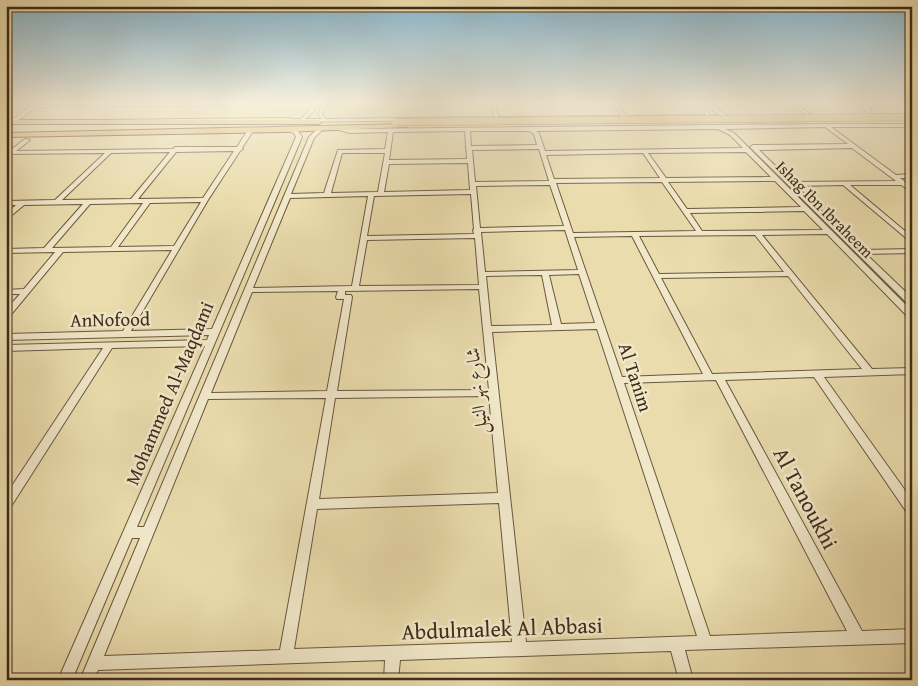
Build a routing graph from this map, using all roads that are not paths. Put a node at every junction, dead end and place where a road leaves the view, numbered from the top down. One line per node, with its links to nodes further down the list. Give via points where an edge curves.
1 (57, 134): 10 (main road)
2 (248, 134): 17 (street)
3 (298, 134): 12 (street)
4 (316, 134): 13 (street, Mohammed Al-Maqdami)
5 (390, 134): 21 (street)
6 (468, 134): 16 (street, شارع نهر النيل)
7 (536, 134): 14 (street, Al Tanim)
8 (736, 134): 18 (street, Ishag Ibn Ibraheem)
9 (837, 134): 15 (street)
10 (6, 135)
11 (27, 140): 23 (street)
12 (297, 141): 13 (street); 68 (street, Mohammed Al-Maqdami)
13 (311, 141): 39 (street, Mohammed Al-Maqdami)
14 (540, 146): 16 (street); 22 (street); 30 (street, Al Tanim)
15 (853, 146): 18 (street); 27 (street)
16 (469, 148): 25 (street, شارع نهر النيل)
17 (240, 149): 19 (street); 40 (street)
18 (751, 149): 22 (street); 28 (street, Ishag Ibn Ibraheem); 32 (street, Ishag Ibn Ibraheem)
19 (175, 150): 20 (street); 41 (street)
20 (110, 151): 23 (street); 43 (street)
21 (387, 151): 24 (street); 38 (street, via 340,151)
22 (645, 152): 29 (street)
23 (8, 154)
24 (386, 162): 25 (street); 37 (street)
25 (470, 162): 34 (street, شارع نهر النيل)
26 (912, 176): 27 (street)
27 (894, 177): 31 (street)
28 (776, 179): 29 (street); 47 (street, Ishag Ibn Ibraheem)
29 (664, 180): 30 (street); 48 (street)
30 (552, 182): 34 (street); 50 (street, Al Tanim)
31 (902, 183): 33 (street); 35 (street)
32 (791, 184): 33 (street); 64 (street, Ishag Ibn Ibraheem)
33 (845, 184): 57 (street)
34 (472, 188): 37 (street); 52 (street, شارع نهر النيل)
35 (912, 190)
36 (371, 194): 37 (street); 38 (street); 56 (street)
37 (381, 194)
38 (328, 195): 39 (street)
39 (289, 196): 66 (street, Mohammed Al-Maqdami)
40 (205, 200): 42 (street); 58 (street)
41 (133, 201): 42 (street); 44 (street)
42 (148, 201): 59 (street)
43 (56, 202): 44 (street); 46 (street)
44 (88, 202): 60 (street)
45 (6, 203): 46 (street)
46 (22, 203): 49 (street)
47 (806, 209): 48 (street); 51 (street, Ishag Ibn Ibraheem)
48 (685, 211): 55 (street)
49 (6, 218)
50 (569, 232): 52 (street); 54 (street); 65 (street, Al Tanim)
51 (828, 232): 53 (street); 80 (street, Ishag Ibn Ibraheem)
52 (477, 233): 56 (street); 69 (street, شارع نهر النيل)
53 (757, 233): 55 (street); 70 (street)
54 (634, 234): 55 (street); 71 (street, Al Tanoukhi)
55 (700, 234)
56 (364, 238): 73 (street)
57 (912, 241)
58 (176, 248): 59 (street); 86 (street)
59 (113, 249): 61 (street)
60 (46, 250): 61 (street); 62 (street)
61 (61, 250): 76 (street)
62 (6, 251)
63 (912, 251): 64 (street)
64 (860, 252): 78 (street, Ishag Ibn Ibraheem)
65 (582, 272): 67 (street); 81 (street, Al Tanim)
66 (256, 273): 68 (street); 75 (street, Mohammed Al-Maqdami)
67 (545, 273): 69 (street); 82 (street)
68 (240, 274): 84 (street, Mohammed Al-Maqdami)
69 (481, 274): 72 (street, شارع نهر النيل)
70 (791, 274): 71 (street); 94 (street)
71 (657, 276): 96 (street, Al Tanoukhi)
72 (482, 287): 73 (street); 83 (street, شارع نهر النيل)
73 (355, 288): 74 (street)
74 (342, 289): 75 (street); 99 (street, via 340,298 348,297)
75 (249, 290): 100 (street, Mohammed Al-Maqdami)
76 (26, 291): 77 (street); 79 (street)
77 (6, 292)
78 (912, 303)
79 (6, 315)
80 (912, 316)
81 (600, 326): 82 (street); 97 (street, Al Tanim)
82 (557, 327): 83 (street)
83 (487, 329): 98 (street, شارع نهر النيل)
84 (215, 332): 85 (street, AnNofood); 89 (street, Mohammed Al-Maqdami)
85 (167, 334): 86 (street, AnNofood); 90 (street)
86 (125, 335): 88 (street, AnNofood)
87 (6, 337): 88 (street, AnNofood)
88 (17, 337): 92 (street)
89 (209, 344): 90 (street, AnNofood); 106 (street, Mohammed Al-Maqdami)
90 (160, 345): 91 (street, AnNofood)
91 (109, 346): 92 (street, AnNofood); 103 (street)
92 (7, 348)
93 (912, 371): 94 (street)
94 (870, 373): 95 (street)
95 (817, 374): 96 (street); 104 (street)
96 (714, 377): 97 (street); 108 (street, Al Tanoukhi)
97 (618, 380): 109 (street, Al Tanim)
98 (493, 393): 99 (street); 101 (street, شارع نهر النيل)
99 (332, 395): 100 (street); 102 (street)
100 (205, 396): 105 (street, Mohammed Al-Maqdami)
101 (504, 498): 102 (street); 111 (street, شارع نهر النيل)
102 (313, 504): 113 (street)
103 (6, 505)
104 (912, 510)
105 (148, 532): 106 (street); 114 (street, Mohammed Al-Maqdami)
106 (128, 533): 115 (street, Mohammed Al-Maqdami)
107 (912, 636): 108 (street, Abdulmalek Al Abbasi)
108 (858, 638): 109 (street, Abdulmalek Al Abbasi)
109 (706, 643): 110 (street, Abdulmalek Al Abbasi)
110 (676, 644): 111 (street, Abdulmalek Al Abbasi); 118 (street)
111 (520, 649): 112 (street, Abdulmalek Al Abbasi)
112 (393, 653): 113 (street, Abdulmalek Al Abbasi); 117 (street)
113 (286, 656): 114 (street, Abdulmalek Al Abbasi)
114 (94, 663): 116 (street, Mohammed Al-Maqdami)
115 (65, 680)
116 (87, 680)
117 (391, 680)
118 (686, 680)

